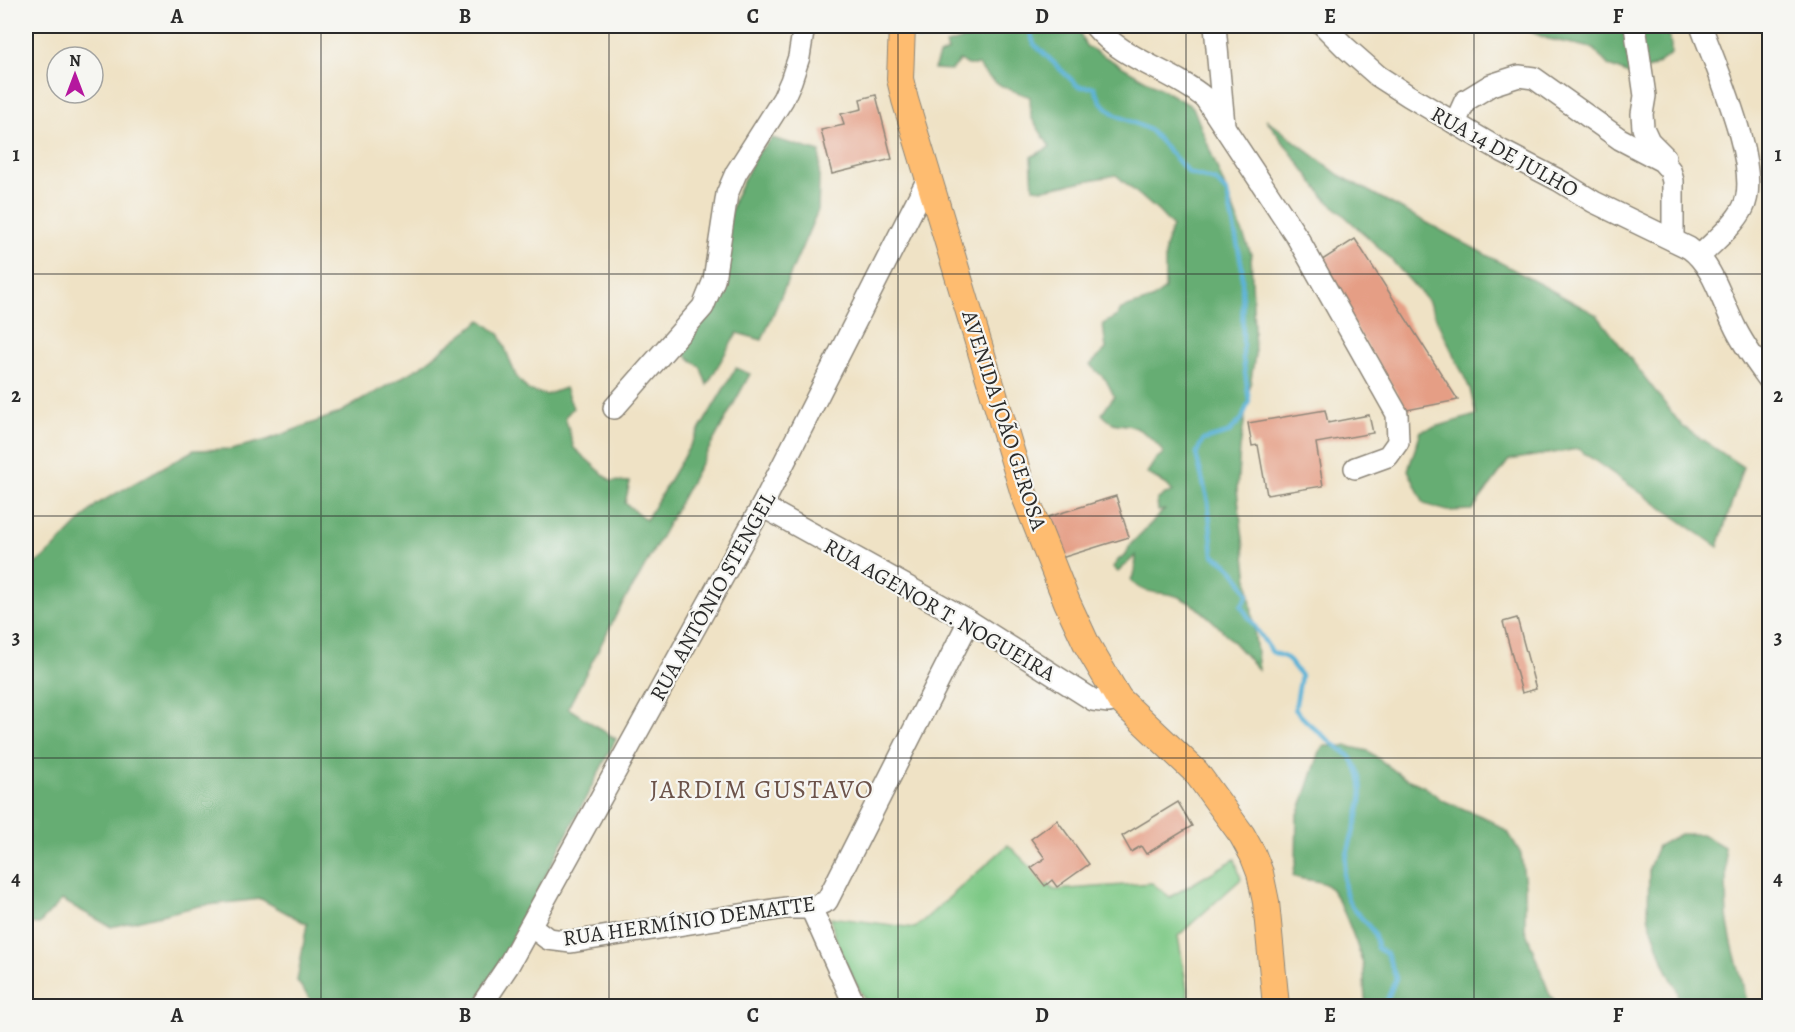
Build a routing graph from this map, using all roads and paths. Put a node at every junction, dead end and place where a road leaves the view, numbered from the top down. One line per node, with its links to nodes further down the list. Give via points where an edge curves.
1 (804, 26): 15 (street, via 800,57 783,99 736,173 728,194 714,280 703,307)
2 (902, 26): 11 (main road, AVENIDA JOÃO GEROSA, via 900,78)
3 (1095, 26): 9 (street, via 1111,43 1193,88)
4 (1215, 26): 9 (street)
5 (1324, 26): 8 (street, RUA 14 DE JULHO, via 1378,76)
6 (1635, 26): 10 (street, via 1645,96 1643,128)
7 (1701, 26): 13 (street, via 1739,127 1748,168 1745,206)
8 (1455, 123): 10 (street, via 1465,101 1491,84 1519,76 1534,78); 12 (street, RUA 14 DE JULHO, via 1594,202)
9 (1224, 126): 16 (street, via 1297,237 1397,414 1398,442 1388,456)
10 (1671, 170): 12 (street)
11 (929, 177): 17 (street, RUA ANTÔNIO STENGEL); 19 (main road, AVENIDA JOÃO GEROSA, via 1024,494 1082,634)
12 (1673, 240): 13 (street, RUA 14 DE JULHO)
13 (1700, 256): 14 (street, via 1735,327)
14 (1770, 381)
15 (614, 408)
16 (1355, 468)
17 (762, 506): 18 (street, RUA AGENOR T. NOGUEIRA); 21 (street, RUA ANTÔNIO STENGEL)
18 (969, 621): 19 (street, RUA AGENOR T. NOGUEIRA, via 1093,700); 20 (street, RUA HERMÍNIO DEMATTE, via 827,901)
19 (1119, 699): 24 (main road, AVENIDA JOÃO GEROSA, via 1196,772 1253,855 1266,902)
20 (811, 908): 21 (street, RUA HERMÍNIO DEMATTE, via 785,908 570,942 548,939); 23 (street)
21 (531, 926): 22 (street, RUA ANTÔNIO STENGEL)
22 (481, 1006)
23 (855, 1006)
24 (1276, 1006)

